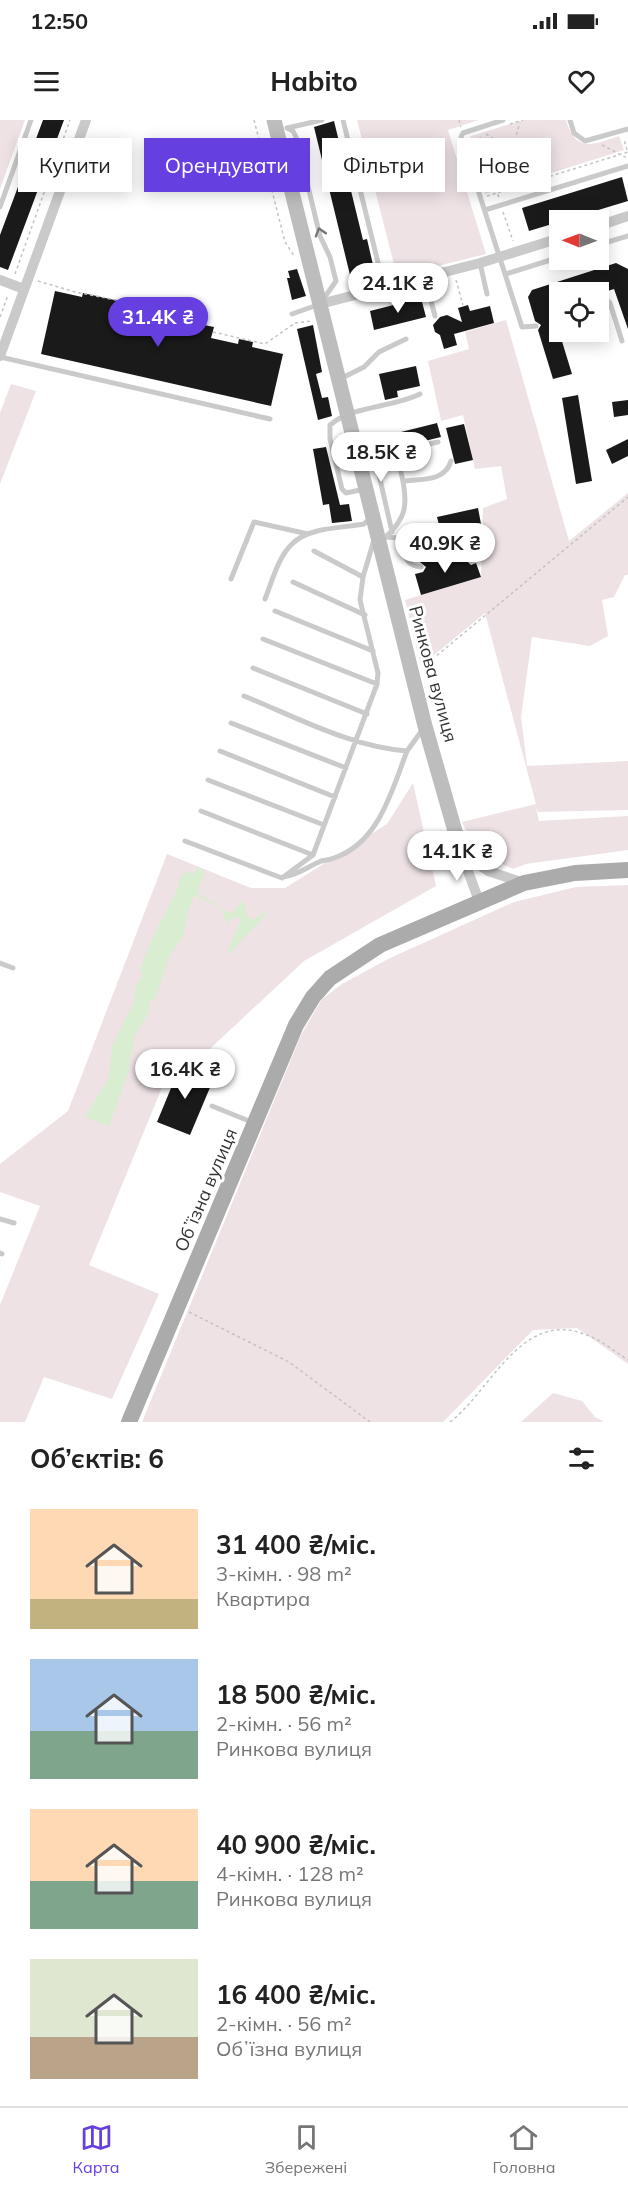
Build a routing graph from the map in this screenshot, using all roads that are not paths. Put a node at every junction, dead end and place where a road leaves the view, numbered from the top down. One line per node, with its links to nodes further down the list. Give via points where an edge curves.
1 (31, 120): 10 (lane)
2 (86, 120): 24 (street)
3 (322, 120): 7 (lane)
4 (343, 120): 23 (lane)
5 (570, 120): 8 (lane, via 579,138 594,141)
6 (502, 123): 11 (lane, via 463,133 461,137 484,196)
7 (279, 126): 27 (main road, Ринкова вулиця); 27 (lane, one-way to 7, via 336,281 320,236 296,137 293,131)
8 (628, 129)
9 (628, 166): 11 (lane)
10 (0, 207)
11 (485, 210): 17 (lane)
12 (628, 216): 13 (street)
13 (609, 222)
14 (628, 236): 16 (lane)
15 (549, 242): 17 (street)
16 (609, 242)
17 (501, 257): 19 (street); 20 (lane)
18 (549, 260): 20 (lane)
19 (480, 263): 21 (street); 25 (lane)
20 (506, 274): 30 (lane, via 522,327)
21 (425, 278): 23 (street); 29 (lane)
22 (0, 280): 24 (street)
23 (384, 288): 27 (street)
24 (22, 293): 33 (street)
25 (487, 294)
26 (609, 302): 32 (lane)
27 (315, 306): 28 (lane); 34 (main road, Ринкова вулиця)
28 (292, 314)
29 (435, 316)
30 (536, 326)
31 (406, 339): 34 (lane)
32 (622, 341)
33 (0, 356): 37 (lane)
34 (338, 380): 36 (main road, Ринкова вулиця)
35 (420, 394): 36 (lane, via 404,402)
36 (347, 415): 38 (main road, Ринкова вулиця); 46 (lane, via 330,425 342,489 346,493)
37 (270, 418)
38 (353, 439): 40 (lane); 46 (main road, Ринкова вулиця)
39 (438, 442): 41 (lane)
40 (372, 444): 42 (lane); 48 (lane)
41 (405, 450): 42 (lane); 43 (lane)
42 (391, 451): 43 (lane)
43 (398, 457): 45 (lane)
44 (451, 461): 45 (lane, via 442,476)
45 (403, 481): 48 (lane, via 407,502)
46 (366, 489): 47 (main road, Ринкова вулиця)
47 (372, 516): 49 (lane, via 364,524); 50 (main road, Ринкова вулиця)
48 (392, 532): 50 (lane)
49 (308, 534): 58 (lane, via 254,522); 60 (lane, via 292,543)
50 (380, 538): 52 (lane, via 399,538); 57 (lane); 70 (main road, Ринкова вулиця)
51 (460, 546): 52 (lane, via 445,545 420,552); 54 (lane, via 461,556); 55 (lane)
52 (404, 550): 56 (lane, via 407,561 413,567)
53 (314, 551): 57 (lane)
54 (456, 558)
55 (472, 560)
56 (421, 567)
57 (363, 577): 62 (lane, via 360,600)
58 (231, 579)
59 (293, 582): 62 (lane)
60 (265, 599)
61 (275, 611): 64 (lane)
62 (365, 615): 64 (lane)
63 (263, 639): 66 (lane)
64 (373, 651): 66 (lane)
65 (253, 668): 68 (lane)
66 (377, 684): 68 (lane)
67 (244, 696): 71 (lane)
68 (367, 714): 71 (lane)
69 (231, 723): 74 (lane)
70 (425, 726): 73 (lane); 80 (main road, Ринкова вулиця)
71 (357, 741): 73 (lane); 74 (lane)
72 (220, 751): 76 (lane)
73 (407, 751): 83 (lane, via 371,832 336,858)
74 (346, 768): 76 (lane)
75 (208, 780): 78 (lane)
76 (335, 797): 78 (lane)
77 (201, 811): 81 (lane)
78 (324, 825): 81 (lane)
79 (185, 841): 83 (lane)
80 (461, 852): 84 (street, via 488,872); 85 (street, Ринкова вулиця)
81 (313, 855): 83 (lane)
82 (628, 870): 84 (main road, Обʼїзна вулиця, via 575,873)
83 (282, 878)
84 (524, 883): 85 (main road, Обʼїзна вулиця)
85 (480, 901): 89 (main road, Обʼїзна вулиця, via 380,945 330,978 296,1025)
86 (0, 963): 87 (lane)
87 (13, 968)
88 (212, 1106): 89 (lane)
89 (255, 1123): 92 (main road, Обʼїзна вулиця)
90 (0, 1219): 91 (lane)
91 (15, 1223)
92 (129, 1422)

